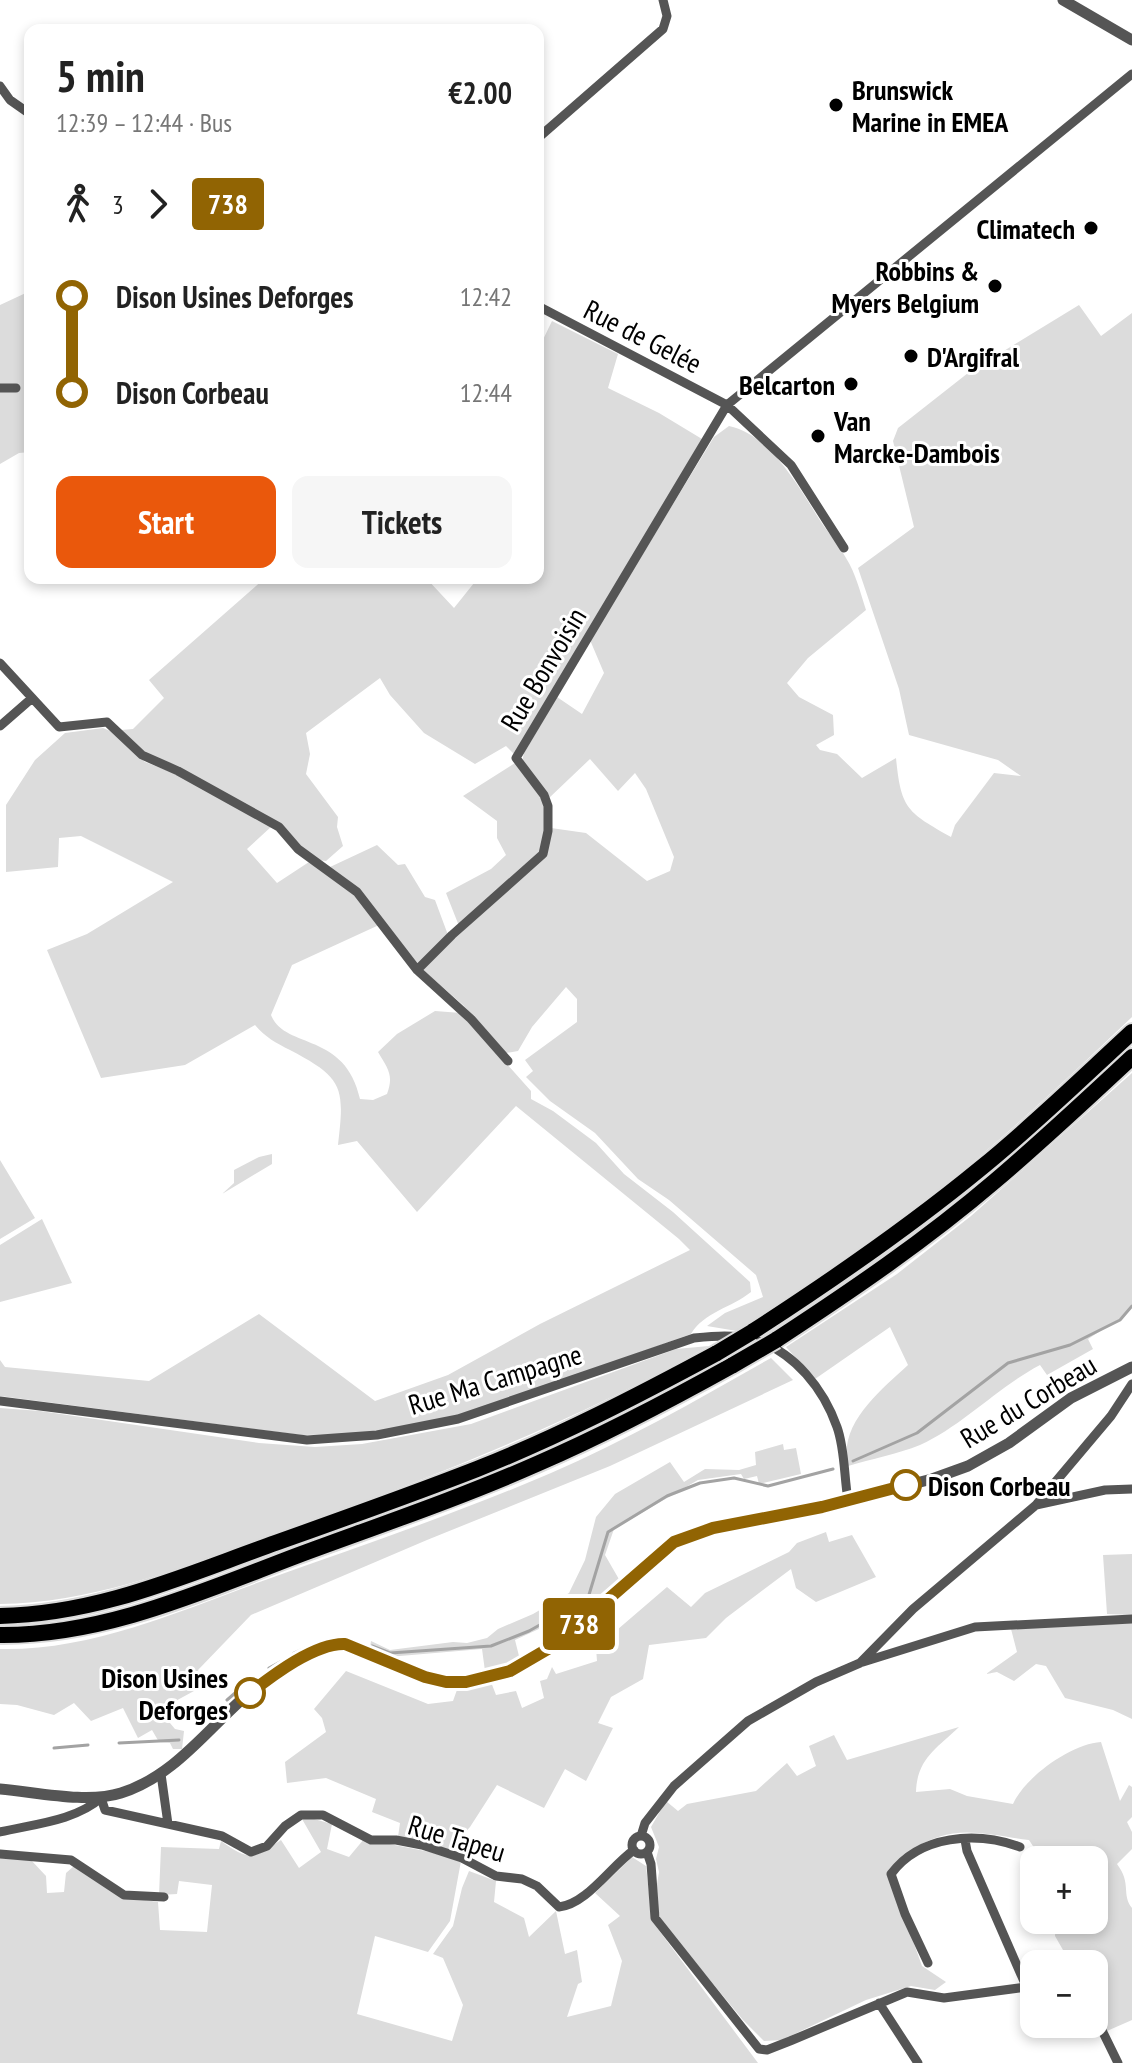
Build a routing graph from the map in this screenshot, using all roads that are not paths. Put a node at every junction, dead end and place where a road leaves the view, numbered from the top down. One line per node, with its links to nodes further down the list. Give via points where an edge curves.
1 (663, 0): 7 (street, via 663,29)
2 (1063, 0): 3 (street)
3 (1132, 40)
4 (1132, 74): 11 (street)
5 (0, 86): 6 (street)
6 (24, 110)
7 (544, 133)
8 (544, 309): 11 (street, Rue de Gelée)
9 (0, 388): 10 (street)
10 (16, 388)
11 (727, 405): 12 (street, Rue de Gelée, via 791,465); 16 (street, Rue Bonvoisin, via 516,758 548,806 543,854)
12 (844, 548)
13 (0, 663): 14 (street)
14 (31, 699): 15 (street); 16 (street, via 59,727 107,722 142,755 279,827 298,849 357,892)
15 (0, 726)
16 (417, 970): 19 (street)
17 (1132, 1032): 26 (highway, bridge, via 1041,1117 925,1213 752,1332 647,1390 534,1445 379,1506 113,1600)
18 (1132, 1057): 28 (highway, bridge, via 960,1210 881,1270 776,1340 668,1401 541,1463 269,1567 116,1619 50,1633)
19 (508, 1061)
20 (1132, 1367): 24 (street, Rue du Corbeau, via 1071,1398 968,1466)
21 (1132, 1384): 25 (street)
22 (0, 1401): 24 (street, Rue Ma Campagne, via 307,1440 377,1435 458,1419 694,1338 726,1336 757,1340 809,1376 838,1429)
23 (1132, 1489): 25 (street)
24 (848, 1500): 30 (street, Rue du Corbeau, via 713,1528 674,1542 558,1643 510,1671 446,1682 345,1644 319,1649 249,1693)
25 (1036, 1505): 29 (street, via 913,1609)
26 (0, 1616)
27 (1132, 1619): 29 (street, via 975,1627)
28 (0, 1635)
29 (860, 1663): 35 (street, via 748,1721 674,1786 646,1821)
30 (161, 1774): 32 (street, Rue du Corbeau); 33 (street)
31 (0, 1789): 32 (street)
32 (101, 1798): 33 (street, Rue Tapeu, via 105,1810); 34 (street, via 77,1813)
33 (168, 1824): 38 (street, Rue Tapeu, via 222,1836 251,1852 267,1846 301,1815 323,1815 371,1840 422,1845 496,1876 522,1879 559,1907 582,1896)
34 (0, 1832)
35 (641, 1836): 38 (street, via 632,1843); 39 (street, via 650,1843)
36 (965, 1840): 37 (street); 42 (street, via 926,1845 891,1874); 43 (street)
37 (1020, 1847)
38 (634, 1850): 39 (street)
39 (647, 1852): 45 (street, via 655,1918 759,2049)
40 (0, 1854): 41 (street, via 71,1860 124,1895)
41 (164, 1897)
42 (928, 1963)
43 (1020, 1965)
44 (1020, 1987): 45 (street, via 944,1998 907,1992)
45 (879, 2003): 47 (street)
46 (1106, 2038): 48 (street)
47 (918, 2063)
48 (1118, 2063)

